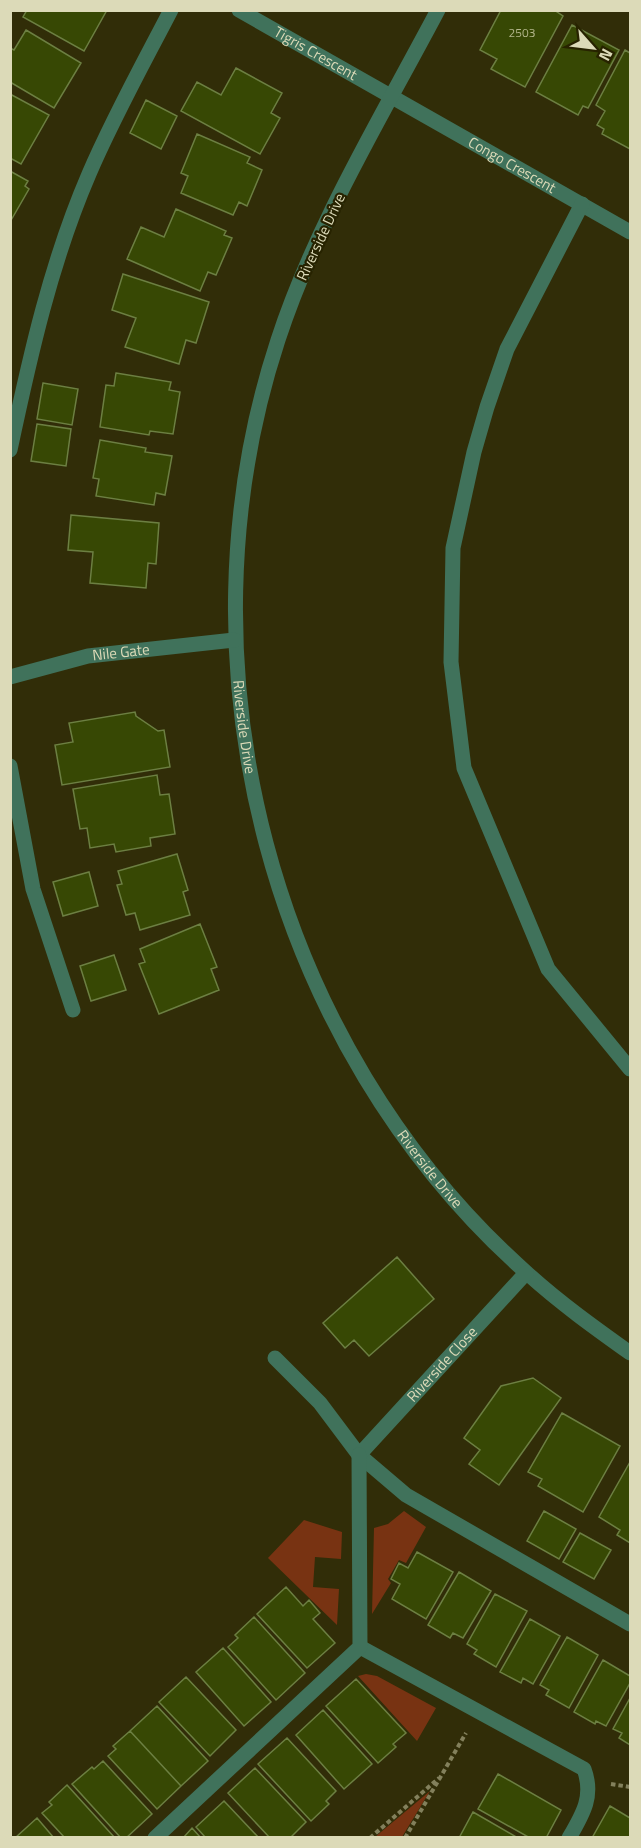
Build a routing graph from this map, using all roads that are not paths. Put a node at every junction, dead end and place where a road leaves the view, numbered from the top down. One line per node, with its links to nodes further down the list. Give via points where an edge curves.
1 (171, 10): 7 (street, via 112,125 72,221 34,338)
2 (239, 10): 4 (street, Tigris Crescent)
3 (438, 10): 4 (street, Riverside Drive)
4 (393, 95): 5 (street, Congo Crescent, via 439,125); 8 (street, Riverside Drive, via 325,224 278,341 263,393 245,485)
5 (582, 204): 6 (street, Congo Crescent); 12 (street, via 507,349 483,418 453,548 450,662 464,768 548,969)
6 (630, 232)
7 (10, 450)
8 (234, 640): 9 (street, Nile Gate, via 88,656); 13 (street, Riverside Drive, via 243,732 260,822 291,925 313,978 367,1077 403,1133 457,1200)
9 (10, 677)
10 (10, 766): 11 (street, via 33,889)
11 (73, 1010)
12 (630, 1069)
13 (526, 1273): 14 (street, Riverside Drive); 16 (street, Riverside Close)
14 (630, 1353)
15 (275, 1358): 16 (street, via 320,1403)
16 (359, 1455): 17 (street, via 406,1495); 18 (street)
17 (630, 1624)
18 (360, 1647): 19 (street); 20 (street, via 584,1769 589,1784 586,1808)
19 (155, 1838)
20 (569, 1838)

